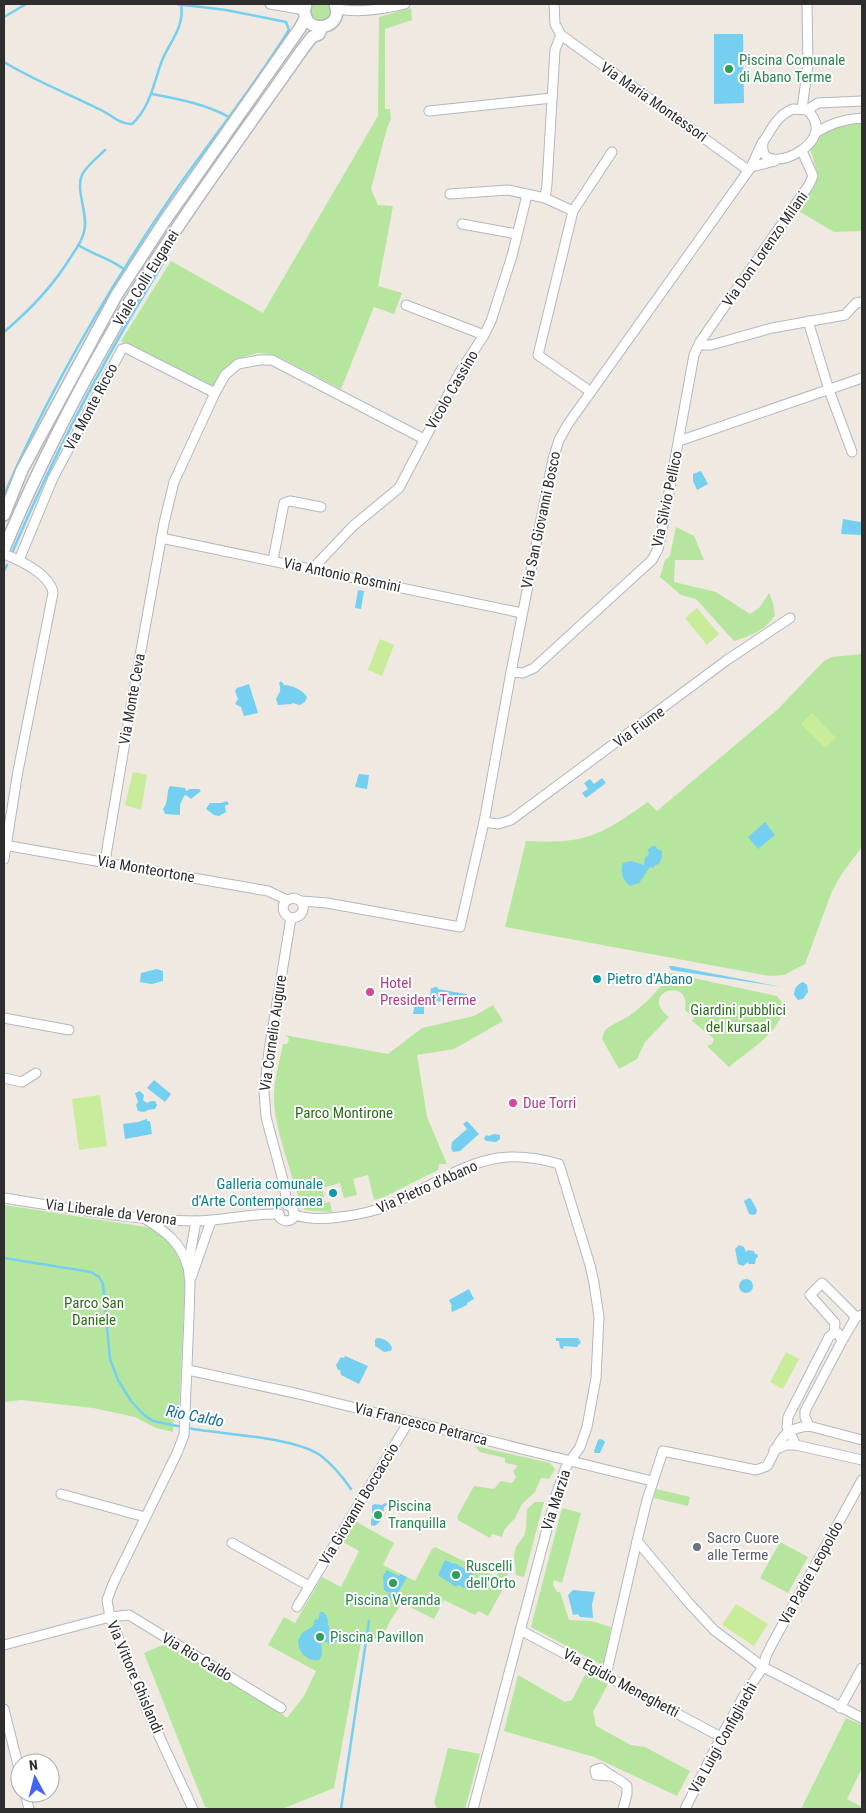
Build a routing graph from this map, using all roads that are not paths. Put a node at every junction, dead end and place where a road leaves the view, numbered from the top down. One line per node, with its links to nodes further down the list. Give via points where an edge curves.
1 (270, 4): 6 (street)
2 (405, 4): 5 (street, via 358,12)
3 (554, 4): 8 (street, via 555,24)
4 (806, 4): 11 (street, via 808,65)
5 (337, 6): 7 (main road, Viale Colli Euganei, via 335,20)
6 (306, 10): 7 (main road, via 312,24); 39 (main road, Viale Colli Euganei, via 300,28 116,296 22,470)
7 (322, 27): 41 (main road, Viale Colli Euganei, via 302,50 182,222 129,304 76,398)
8 (560, 35): 9 (street, via 555,50); 19 (street, Via Maria Montessori)
9 (552, 98): 12 (street); 22 (street)
10 (862, 101): 11 (street, Via San Giovanni Bosco, via 818,103)
11 (805, 109): 14 (street, via 815,119); 15 (street, Via San Giovanni Bosco, via 785,112)
12 (429, 110)
13 (862, 118): 14 (street, via 837,122)
14 (817, 132): 16 (street)
15 (762, 142): 18 (street, via 767,159); 19 (street, Via San Giovanni Bosco)
16 (802, 151): 18 (street); 30 (street, Via Don Lorenzo Milani, via 813,176 809,185)
17 (612, 152): 23 (street)
18 (778, 160): 19 (street)
19 (749, 168): 33 (street, Via San Giovanni Bosco)
20 (450, 194): 21 (street, via 508,190)
21 (526, 195): 22 (street); 25 (street, Vicolo Cassino)
22 (545, 198): 23 (street)
23 (573, 211): 33 (street, via 538,355)
24 (462, 224): 25 (street)
25 (517, 234): 29 (street, Vicolo Cassino, via 497,307)
26 (862, 302): 28 (street, via 856,303 845,315)
27 (406, 305): 29 (street)
28 (808, 320): 30 (street, via 711,344); 32 (street)
29 (484, 335): 35 (street, Vicolo Cassino)
30 (700, 342): 36 (street, Via Don Lorenzo Milani, via 690,372)
31 (862, 378): 32 (street, Via Silvio Pellico)
32 (829, 390): 36 (street, Via Silvio Pellico); 37 (street)
33 (590, 392): 46 (street, Via San Giovanni Bosco, via 559,440 552,459)
34 (215, 393): 35 (street, Via Monte Ceva, via 225,376 238,364 272,360); 40 (street, Via Monte Ceva, via 174,482); 43 (street, Via Monte Ricco, via 126,348 122,349 53,478)
35 (424, 439): 45 (street, Vicolo Cassino, via 399,488 352,526)
36 (679, 441): 48 (street, Via Silvio Pellico, via 661,536 652,560 534,668 523,673)
37 (852, 452)
38 (322, 507): 44 (street, via 290,501 284,503)
39 (4, 515)
40 (161, 538): 44 (street, Via Antonio Rosmini); 52 (street, Via Monte Ceva)
41 (4, 549)
42 (4, 554): 43 (street)
43 (19, 560): 50 (street, via 45,577 53,593)
44 (273, 560): 45 (street, Via Antonio Rosmini)
45 (315, 569): 46 (street, Via Antonio Rosmini)
46 (522, 613): 48 (street, Via San Giovanni Bosco)
47 (790, 618): 49 (street, Via Fiume, via 727,660 511,820 498,824)
48 (511, 672): 49 (street, Via San Giovanni Bosco)
49 (484, 822): 56 (street, Via San Giovanni Bosco)
50 (5, 845): 51 (street); 52 (street, Via Monteortone)
51 (4, 859)
52 (105, 861): 53 (street, Via Monteortone, via 268,891)
53 (288, 900): 54 (street, Via Monteortone); 55 (street, via 283,910)
54 (301, 901): 55 (street, via 304,907 302,914); 56 (street, Via Monteortone)
55 (291, 918): 63 (street, Via Cornelio Augure, via 264,1092 266,1117)
56 (460, 927)
57 (4, 1018): 58 (street)
58 (69, 1030)
59 (36, 1073): 60 (street, via 22,1082)
60 (4, 1078)
61 (559, 1164): 65 (street, Via Pietro d'Abano, via 528,1158 495,1158 455,1172 371,1212 326,1219); 82 (street, Via Marzia, via 590,1265 599,1317 596,1378 587,1427 580,1447)
62 (4, 1198): 66 (street, Via Liberale da Verona)
63 (287, 1205): 64 (street); 65 (street, via 293,1208)
64 (279, 1214): 65 (street, via 286,1221); 68 (street, Via Liberale da Verona)
65 (295, 1215)
66 (144, 1219): 67 (street, Via Liberale da Verona); 69 (street, Via Vittore Ghislandi, via 171,1236)
67 (196, 1221): 68 (street, Via Liberale da Verona); 69 (street, Via Vittore Ghislandi)
68 (211, 1221): 70 (street, Via Vittore Ghislandi)
69 (188, 1266): 70 (street, Via Vittore Ghislandi)
70 (190, 1283): 74 (street, Via Vittore Ghislandi)
71 (859, 1316): 72 (street, via 822,1283 810,1295 835,1323); 73 (street)
72 (834, 1333): 73 (street, via 840,1334); 77 (street, via 790,1412)
73 (842, 1341): 76 (street, via 805,1411)
74 (188, 1370): 75 (street, Via Francesco Petrarca); 86 (street, Via Vittore Ghislandi, via 184,1435)
75 (409, 1421): 82 (street, Via Francesco Petrarca); 89 (street, Via Giovanni Boccaccio)
76 (809, 1426): 77 (street); 78 (street)
77 (789, 1431): 79 (street); 80 (street)
78 (862, 1440)
79 (796, 1445): 80 (street); 81 (street)
80 (774, 1450): 84 (street, via 764,1468 756,1470 664,1451)
81 (862, 1460)
82 (569, 1462): 84 (street, Via Francesco Petrarca); 92 (street, Via Marzia, via 556,1495)
83 (862, 1480): 94 (street, Via Padre Leopoldo, via 772,1644)
84 (652, 1481): 87 (street)
85 (61, 1494): 86 (street)
86 (145, 1517): 91 (street, Via Vittore Ghislandi, via 112,1584 107,1600)
87 (638, 1541): 94 (street, via 705,1622); 96 (street)
88 (232, 1543): 89 (street)
89 (309, 1586): 90 (street, Via Giovanni Boccaccio)
90 (297, 1607)
91 (110, 1617): 93 (street, Via Rio Caldo); 97 (street, Via Rio Caldo, via 129,1615); 104 (street, Via Vittore Ghislandi, via 147,1710)
92 (520, 1630): 96 (street, Via Egidio Meneghetti); 105 (street, Via Marzia)
93 (4, 1645)
94 (763, 1667): 98 (street); 101 (street, Via Luigi Configliachi)
95 (862, 1668): 98 (street)
96 (606, 1675): 101 (street, Via Egidio Meneghetti)
97 (281, 1708)
98 (840, 1708): 100 (street)
99 (4, 1709): 102 (street)
100 (862, 1718)
101 (721, 1736): 107 (street, Via Luigi Configliachi)
102 (15, 1753)
103 (609, 1776): 106 (street, via 627,1786)
104 (193, 1809)
105 (474, 1809)
106 (624, 1809)
107 (685, 1809)

